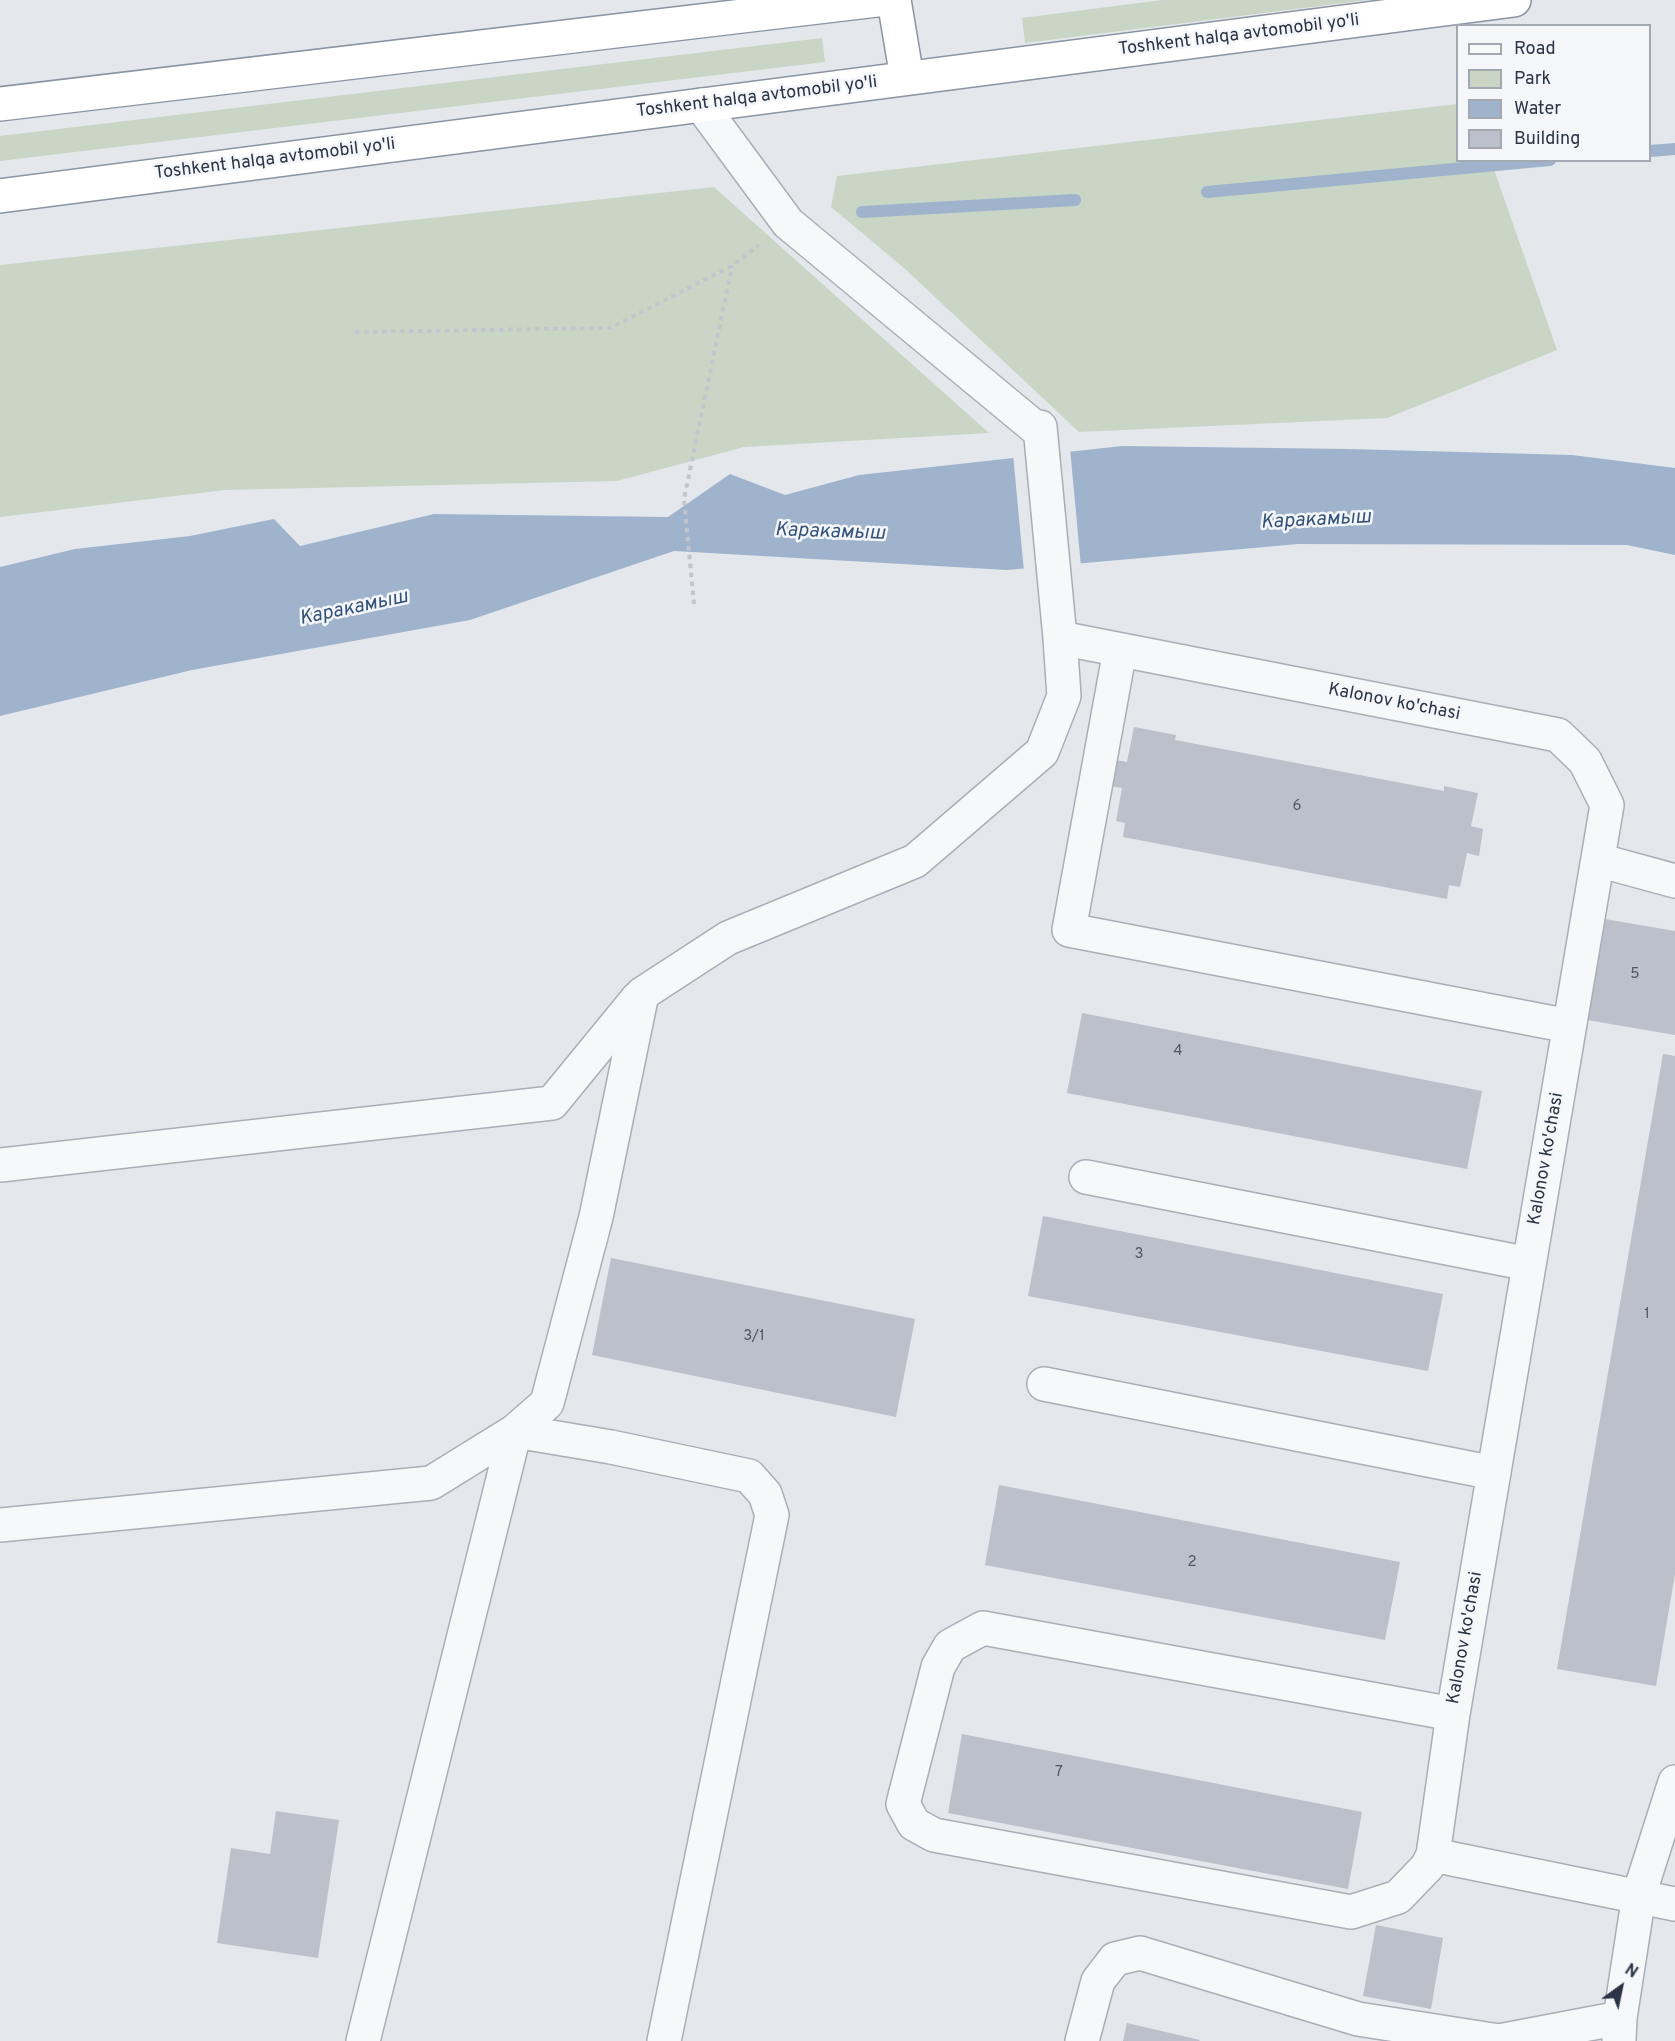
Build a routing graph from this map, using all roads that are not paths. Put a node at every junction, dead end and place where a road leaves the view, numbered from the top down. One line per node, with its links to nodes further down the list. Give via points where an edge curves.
1 (877, 0): 4 (highway)
2 (894, 0): 5 (highway)
3 (1514, 0): 5 (highway, Toshkent halqa avtomobil yo'li)
4 (754, 8): 6 (highway)
5 (907, 78): 7 (highway, Toshkent halqa avtomobil yo'li)
6 (0, 104)
7 (701, 105): 8 (highway, Toshkent halqa avtomobil yo'li); 9 (street, via 788,223 1038,430 1040,427)
8 (0, 196)
9 (1059, 627): 10 (street, Kalonov ko'chasi); 13 (street, via 1064,696 1042,752 915,861 728,938)
10 (1120, 650): 11 (street, Kalonov ko'chasi, via 1558,735 1585,761 1607,804); 14 (street, via 1069,930)
11 (1598, 860): 12 (street); 14 (street, Kalonov ko'chasi)
12 (1675, 881)
13 (642, 994): 15 (street, via 552,1103); 19 (street, via 596,1217 547,1403)
14 (1569, 1026): 17 (street, Kalonov ko'chasi)
15 (0, 1165)
16 (1086, 1177): 17 (street)
17 (1529, 1264): 20 (street, Kalonov ko'chasi)
18 (1044, 1384): 20 (street)
19 (515, 1431): 21 (street, via 430,1484); 28 (street); 29 (street, via 749,1476 765,1494 772,1515)
20 (1494, 1473): 22 (street, Kalonov ko'chasi)
21 (0, 1525)
22 (1453, 1714): 24 (street, Kalonov ko'chasi); 24 (street, via 983,1628 950,1646 938,1667 903,1804 914,1824 934,1835 1351,1912 1398,1897 1427,1867)
23 (1675, 1782): 25 (street)
24 (1433, 1855): 25 (street)
25 (1639, 1896): 26 (street); 27 (street)
26 (1675, 1904)
27 (1619, 2029): 30 (street, via 1499,2041 1359,2019 1140,1953 1115,1959 1098,1981)
28 (363, 2041)
29 (664, 2041)
30 (1082, 2041)

